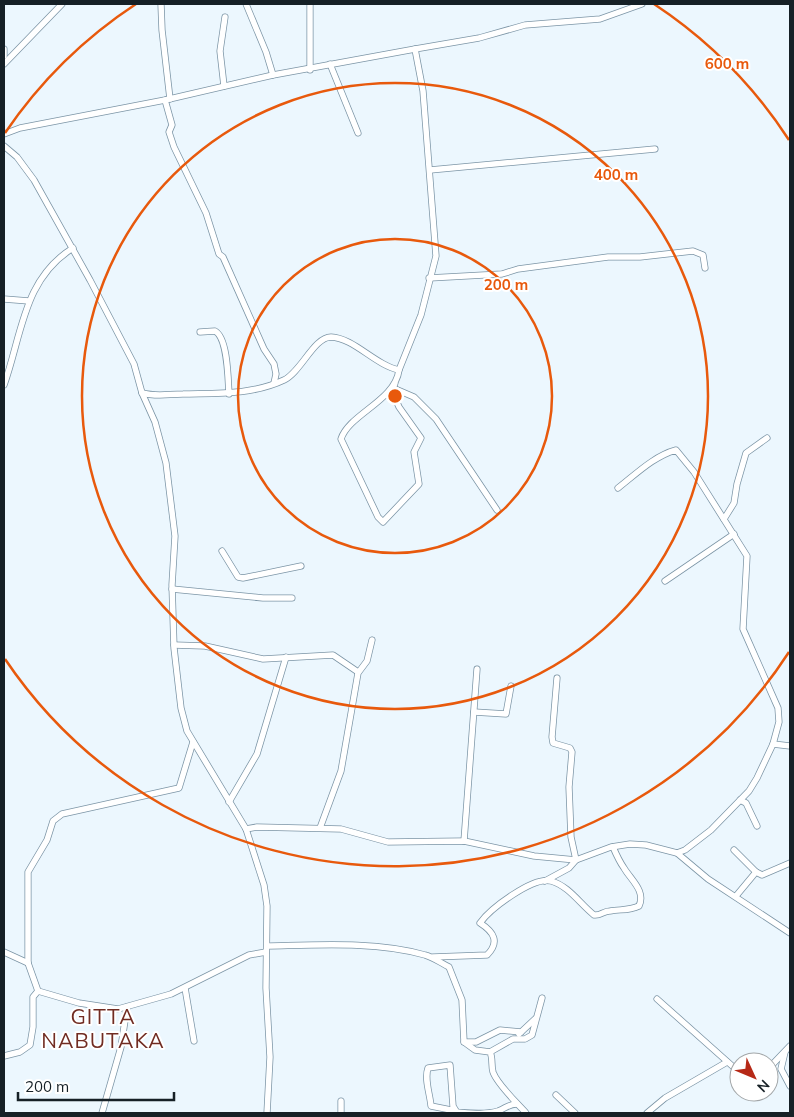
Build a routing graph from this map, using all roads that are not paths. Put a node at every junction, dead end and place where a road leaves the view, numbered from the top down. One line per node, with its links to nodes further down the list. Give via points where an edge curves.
1 (62, 4): 10 (street)
2 (161, 4): 15 (street)
3 (246, 4): 13 (street)
4 (310, 4): 12 (street)
5 (642, 4): 8 (street, via 600,19 525,26)
6 (225, 17): 14 (street, via 220,52)
7 (4, 49): 9 (street)
8 (415, 49): 11 (street); 20 (street, via 423,91)
9 (4, 56)
10 (4, 64)
11 (330, 64): 12 (street); 16 (street)
12 (310, 70): 13 (street)
13 (273, 75): 14 (street)
14 (224, 86): 15 (street)
15 (168, 100): 17 (street, via 20,128); 28 (street, via 172,125 169,132 174,147 206,213 219,254 264,350 274,364)
16 (358, 133)
17 (4, 134)
18 (4, 146): 21 (street, via 27,168)
19 (655, 149): 20 (street)
20 (430, 170): 23 (street, via 436,246)
21 (73, 248): 25 (street, via 52,263); 31 (street, via 134,364)
22 (705, 268): 23 (street, via 703,255 693,251 608,257 502,274)
23 (429, 278): 27 (street, via 422,315)
24 (4, 299): 25 (street)
25 (29, 301): 29 (street)
26 (200, 332): 32 (street, via 216,331 220,335 228,366)
27 (399, 370): 28 (street, via 387,368 350,343 331,337 314,348 295,373); 30 (street)
28 (274, 383): 32 (street, via 256,390)
29 (4, 385)
30 (394, 386): 30 (street, via 348,428 341,439 383,522 419,484 414,452 421,438 399,407 392,391); 35 (street, via 414,396 436,419)
31 (142, 392): 32 (street, via 157,397); 41 (street, via 155,422 166,464 175,536)
32 (228, 394)
33 (767, 438): 36 (street, via 746,453 734,503)
34 (618, 488): 36 (street, via 652,462 676,450)
35 (497, 510)
36 (724, 518): 37 (street)
37 (734, 534): 40 (street); 52 (street, via 749,561 743,629 778,708 780,722)
38 (222, 551): 39 (street, via 238,577 243,578)
39 (301, 566)
40 (665, 581)
41 (172, 589): 42 (street); 44 (street)
42 (292, 598)
43 (372, 640): 47 (street, via 367,660)
44 (174, 645): 45 (street, via 205,646 252,658); 51 (street, via 181,708)
45 (286, 657): 47 (street, via 333,655); 55 (street, via 257,754)
46 (477, 668): 50 (street)
47 (358, 672): 57 (street, via 341,771)
48 (557, 678): 65 (street, via 552,737 553,743 570,748 572,752 569,787 571,837)
49 (511, 686): 50 (street, via 506,714)
50 (474, 712): 59 (street)
51 (193, 742): 55 (street); 75 (street, via 179,788 74,811 54,819 47,840 28,872)
52 (773, 744): 53 (street); 54 (street, via 757,778)
53 (790, 746)
54 (740, 800): 56 (street, via 746,803); 61 (street)
55 (229, 802): 58 (street)
56 (757, 826)
57 (320, 828): 58 (street); 59 (street, via 349,830 388,842)
58 (246, 829): 71 (street, via 264,885)
59 (464, 841): 65 (street, via 534,856)
60 (612, 847): 63 (street, via 646,845); 65 (street); 68 (street, via 641,895 639,906 594,915 558,884)
61 (686, 850): 63 (street); 64 (street)
62 (734, 850): 67 (street)
63 (677, 853): 64 (street)
64 (685, 859): 69 (street, via 708,879)
65 (576, 860): 68 (street, via 569,868)
66 (790, 863): 67 (street, via 762,874)
67 (756, 872): 69 (street)
68 (545, 881): 73 (street, via 513,895 485,916 480,923 495,939 487,954)
69 (736, 896): 70 (street)
70 (790, 933)
71 (266, 949): 74 (street, via 351,946 398,950); 77 (street); 99 (street, via 270,1057)
72 (4, 952): 75 (street)
73 (449, 956): 74 (street); 76 (street)
74 (430, 957): 76 (street)
75 (28, 963): 78 (street)
76 (449, 967): 86 (street, via 462,1000)
77 (185, 988): 81 (street); 85 (street)
78 (38, 991): 81 (street, via 100,1008); 90 (street, via 32,997 34,1027 30,1045 20,1052)
79 (542, 998): 82 (street)
80 (657, 999): 92 (street)
81 (127, 1007): 98 (street, via 124,1033)
82 (535, 1018): 83 (street); 84 (street, via 532,1035)
83 (521, 1032): 84 (street); 86 (street, via 500,1030 476,1042)
84 (513, 1039): 88 (street)
85 (194, 1042)
86 (464, 1042): 88 (street, via 475,1050)
87 (790, 1046): 89 (street)
88 (490, 1052): 96 (street, via 493,1073)
89 (786, 1052): 91 (street); 93 (street, via 781,1069)
90 (4, 1056)
91 (779, 1059)
92 (727, 1062): 103 (street, via 665,1098)
93 (790, 1086)
94 (556, 1095): 102 (street)
95 (341, 1101): 100 (street)
96 (518, 1104): 97 (street, via 489,1113); 101 (street)
97 (456, 1111): 97 (street, via 450,1064 428,1068 430,1106)
98 (102, 1113)
99 (267, 1113)
100 (341, 1113)
101 (526, 1113)
102 (575, 1113)
103 (647, 1113)

